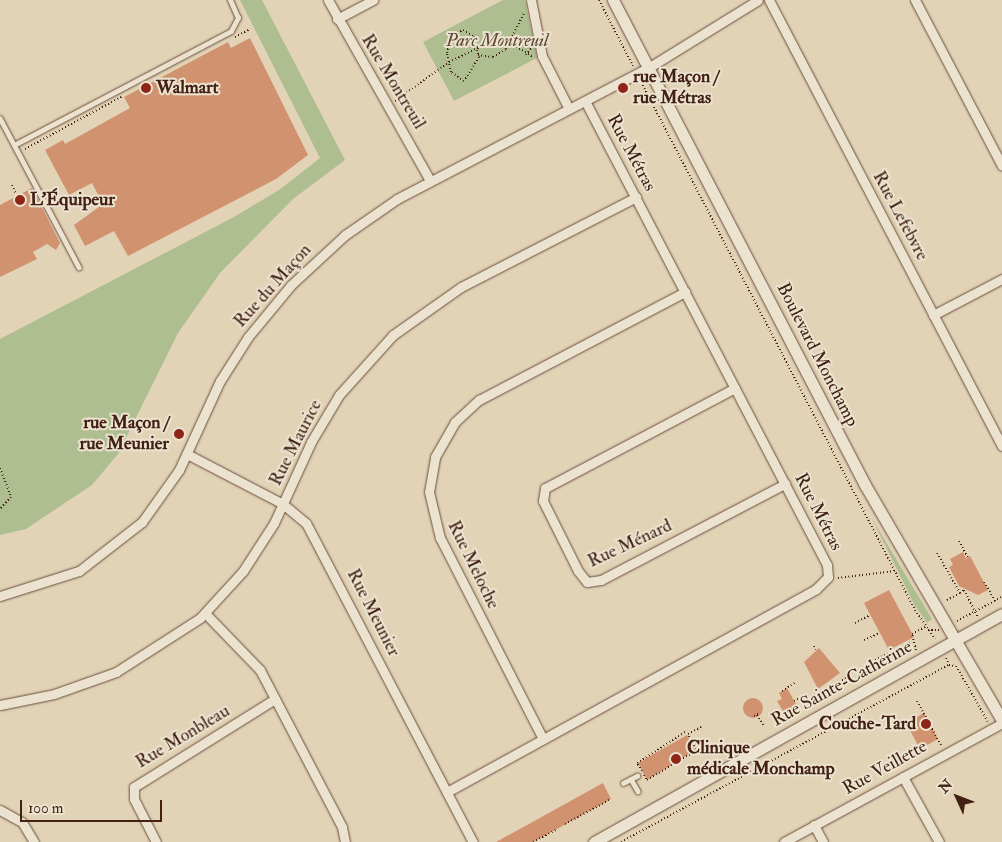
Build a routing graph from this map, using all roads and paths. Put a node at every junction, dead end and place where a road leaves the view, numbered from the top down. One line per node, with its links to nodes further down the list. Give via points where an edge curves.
1 (230, 0): 27 (lane, via 238,18 231,31)
2 (328, 0): 11 (street, Rue Montreuil)
3 (373, 0): 11 (street)
4 (531, 0): 25 (street, via 542,56)
5 (598, 0): 19 (path)
6 (613, 0): 20 (street, Boulevard Monchamp)
7 (758, 0): 20 (street, Rue du Maçon)
8 (769, 0): 37 (street, Rue Lefebvre)
9 (915, 0): 29 (street)
10 (528, 11): 14 (path, via 520,17)
11 (337, 19): 30 (street, Rue Montreuil, via 365,72 394,111)
12 (250, 29): 13 (path)
13 (230, 40)
14 (510, 43): 15 (path, via 526,54); 16 (path); 17 (path, via 496,56)
15 (534, 46)
16 (476, 48): 17 (path); 18 (path); 18 (path, via 472,33 454,32 448,40)
17 (478, 55): 18 (path, via 476,68 464,81 454,76)
18 (448, 63): 23 (path)
19 (631, 64)
20 (648, 68): 24 (street, Rue du Maçon); 69 (street, Boulevard Monchamp, via 865,485)
21 (640, 81): 48 (path, Boulevard Monchamp)
22 (130, 93): 28 (path)
23 (395, 101)
24 (585, 101): 25 (street, Rue du Maçon); 33 (street, Rue Métras)
25 (569, 109): 30 (street, Rue du Maçon)
26 (0, 118): 27 (lane)
27 (14, 145): 34 (lane)
28 (24, 149)
29 (1002, 166)
30 (430, 180): 40 (street, Rue du Maçon, via 345,235 278,299 224,374)
31 (12, 185): 32 (path)
32 (17, 196)
33 (636, 197): 36 (street, Rue Métras); 43 (street, Rue Maurice, via 460,287 399,330 335,402)
34 (79, 268)
35 (1002, 279): 37 (street)
36 (685, 292): 38 (street, Rue Métras); 94 (street, Rue Meloche, via 479,400 456,422 435,457 430,492 440,538)
37 (934, 315): 39 (street, Rue Lefebvre)
38 (735, 388): 42 (street, Rue Métras); 42 (street, Rue Ménard, via 545,488 543,501 578,570 587,582 601,580)
39 (1002, 446)
40 (187, 454): 43 (street, Rue Meunier); 52 (street, Rue du Maçon, via 159,503 110,550 67,576)
41 (0, 468): 44 (path, via 10,497)
42 (785, 484): 94 (street, Rue Métras, via 828,568 826,581)
43 (283, 504): 58 (street, Rue Maurice, via 248,564); 105 (street, Rue Meunier, via 311,531)
44 (0, 510)
45 (959, 541): 47 (path)
46 (937, 553): 51 (path)
47 (968, 558)
48 (896, 571): 49 (path); 63 (path, Boulevard Monchamp)
49 (835, 578)
50 (984, 582): 55 (path)
51 (960, 593): 54 (path); 57 (path, via 964,589)
52 (0, 596)
53 (1002, 597): 55 (path)
54 (947, 600)
55 (996, 601): 56 (path); 57 (path)
56 (1000, 610): 69 (street, Rue Sainte-Catherine)
57 (976, 612): 60 (path); 61 (path)
58 (206, 613): 83 (street, via 254,662); 87 (street, Rue Maurice, via 116,672 54,694)
59 (870, 615): 62 (path)
60 (979, 617)
61 (960, 620)
62 (855, 623)
63 (926, 627): 64 (path, Boulevard Monchamp); 70 (path, via 912,634)
64 (928, 630): 65 (path, Rue Sainte-Catherine); 68 (path, Boulevard Monchamp)
65 (938, 631)
66 (880, 633): 67 (path)
67 (864, 640)
68 (936, 640)
69 (957, 640): 90 (street, Boulevard Monchamp); 116 (street, Rue Sainte-Catherine)
70 (912, 642): 73 (path); 75 (path)
71 (814, 646): 72 (path)
72 (816, 650)
73 (917, 652)
74 (945, 657): 76 (path)
75 (875, 660)
76 (949, 665): 89 (path, via 956,666); 117 (path, Rue Sainte-Catherine, via 898,695 877,700)
77 (848, 677): 79 (path)
78 (796, 682): 80 (path)
79 (830, 686): 81 (path); 86 (path)
80 (782, 691)
81 (836, 697)
82 (800, 698): 85 (path)
83 (275, 699): 112 (street, Rue Monbleau, via 134,787 134,799); 113 (street, via 342,827)
84 (917, 700): 95 (path)
85 (794, 701)
86 (802, 702)
87 (0, 705)
88 (757, 715): 91 (path)
89 (987, 720)
90 (1002, 722): 101 (street, Rue Veillette)
91 (763, 725)
92 (701, 727): 93 (path)
93 (688, 733): 96 (path); 98 (path, via 637,763 646,780)
94 (543, 738): 105 (street, Rue Métras)
95 (944, 749)
96 (697, 750): 97 (path); 98 (path)
97 (700, 755)
98 (680, 761): 99 (path)
99 (682, 765)
100 (637, 776): 102 (lane)
101 (903, 777): 109 (street, Rue Veillette); 120 (street)
102 (631, 779): 103 (lane); 104 (lane)
103 (623, 783)
104 (638, 791)
105 (447, 792): 114 (street, Rue Meunier)
106 (611, 799): 108 (path)
107 (0, 810): 111 (street, via 22,822)
108 (565, 824)
109 (814, 826): 118 (street, Rue Veillette); 119 (street)
110 (557, 829): 115 (path)
111 (34, 842)
112 (156, 842)
113 (345, 842)
114 (473, 842)
115 (533, 842)
116 (594, 842)
117 (622, 842)
118 (784, 842)
119 (823, 842)
120 (939, 842)

